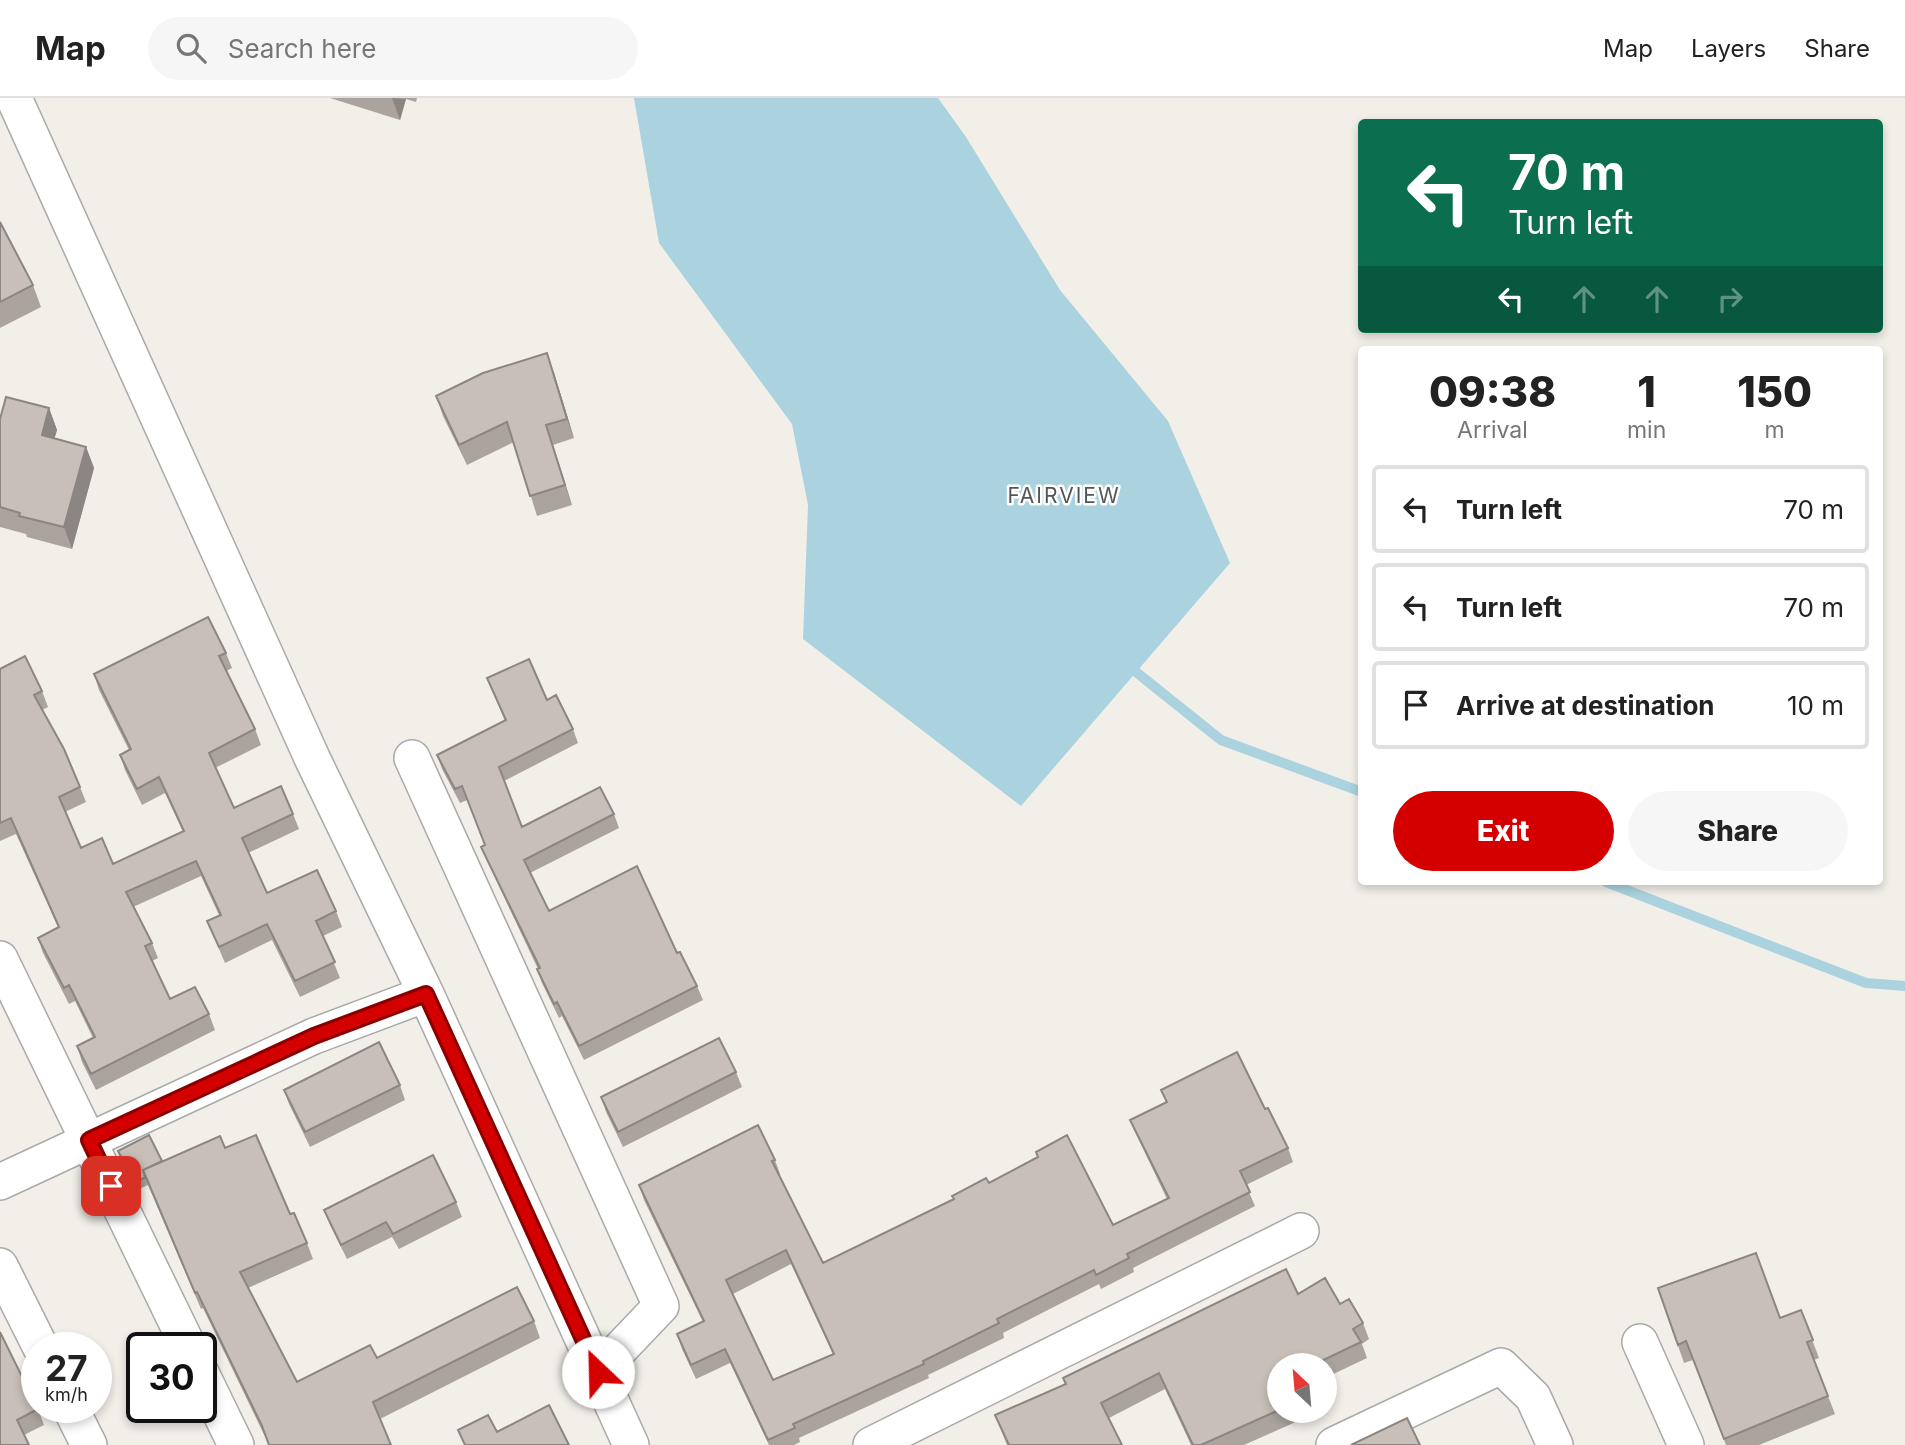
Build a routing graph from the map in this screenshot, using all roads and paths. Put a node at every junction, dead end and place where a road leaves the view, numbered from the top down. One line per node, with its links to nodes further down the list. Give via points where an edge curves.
1 (14, 98): 4 (street, via 313,760)
2 (412, 758): 12 (street, via 661,1306)
3 (0, 959): 5 (street)
4 (426, 994): 5 (street, via 314,1036); 12 (street)
5 (89, 1140): 6 (street); 10 (street)
6 (0, 1182)
7 (1301, 1231): 18 (street)
8 (0, 1266): 9 (street)
9 (33, 1332)
10 (181, 1332)
11 (1640, 1342): 21 (street)
12 (598, 1372): 17 (street)
13 (217, 1406): 16 (street)
14 (78, 1423): 15 (street)
15 (89, 1445)
16 (236, 1445)
17 (631, 1445)
18 (871, 1445)
19 (1334, 1445): 20 (street, via 1501,1366 1533,1397)
20 (1555, 1445)
21 (1686, 1445)

